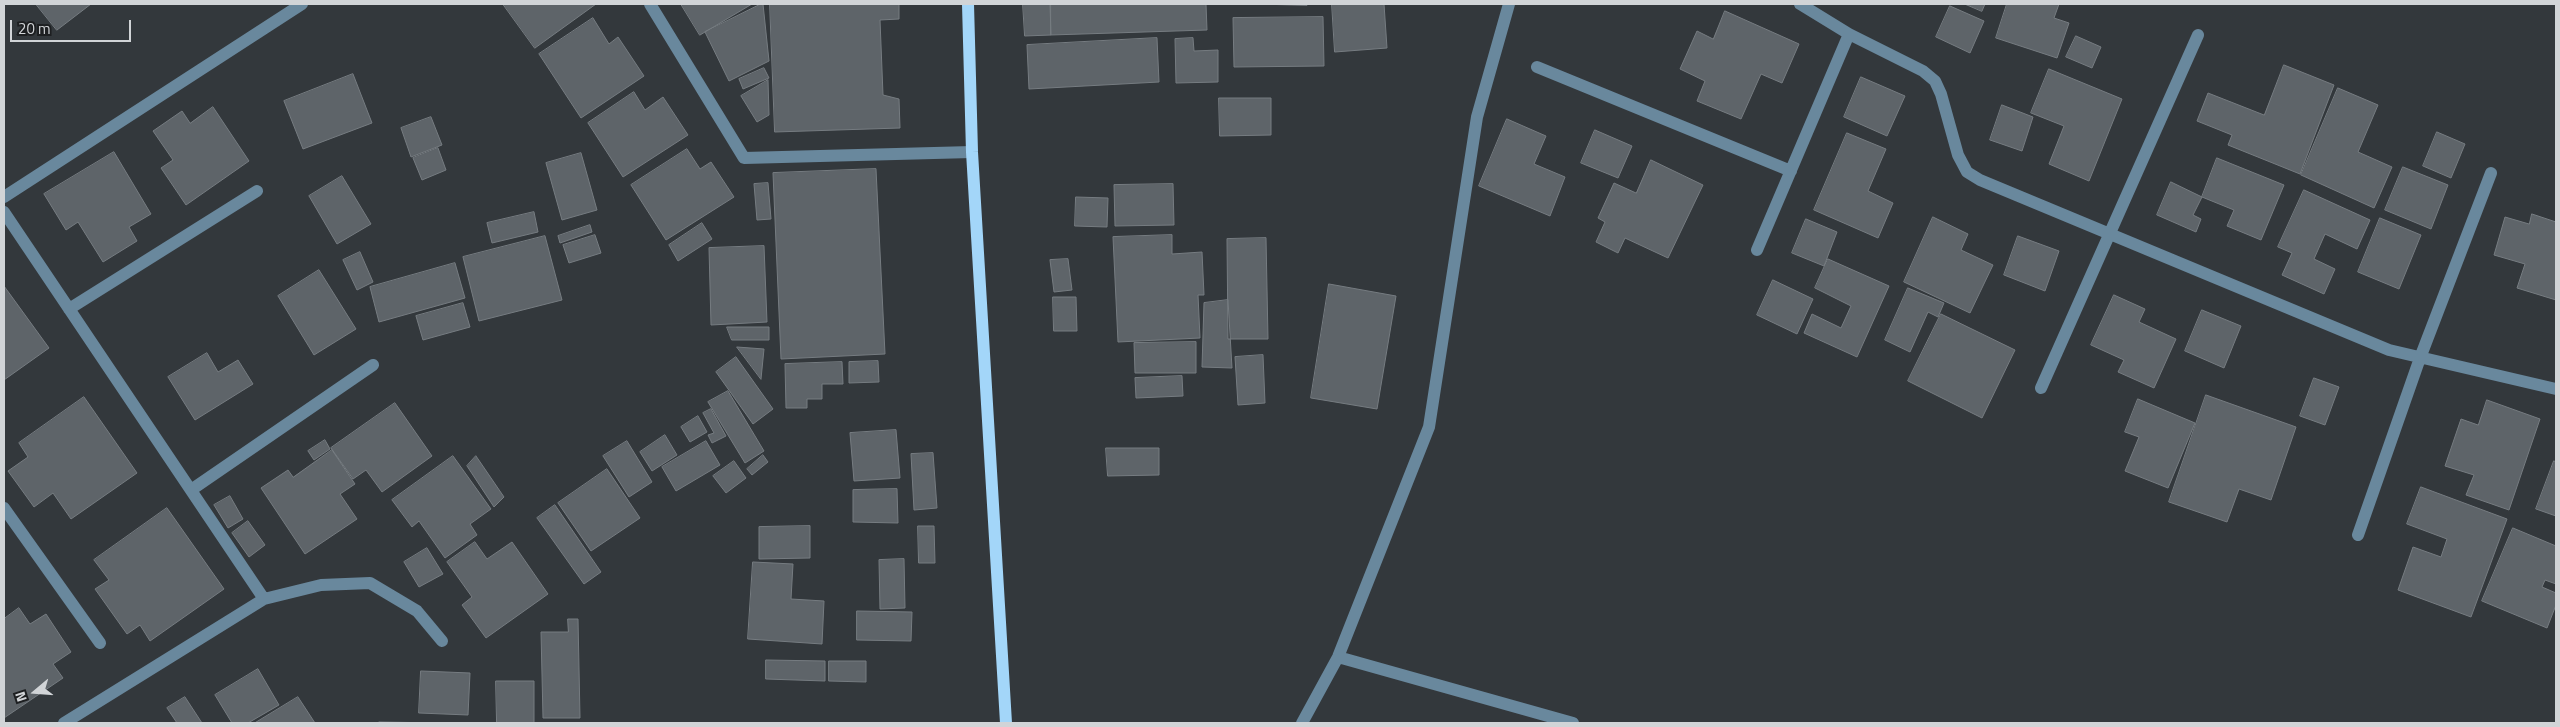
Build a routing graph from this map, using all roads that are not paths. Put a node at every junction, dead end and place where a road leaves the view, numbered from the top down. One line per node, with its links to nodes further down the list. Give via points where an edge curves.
1 (302, 4): 13 (street)
2 (650, 4): 9 (street, via 744,158)
3 (968, 4): 9 (main road)
4 (1510, 4): 28 (street, via 1477,117 1429,427)
5 (1800, 4): 6 (street)
6 (1849, 34): 10 (street); 15 (street, via 1924,71 1935,81 1958,155 1967,172)
7 (2198, 35): 15 (street)
8 (1537, 66): 10 (street)
9 (972, 152): 30 (main road)
10 (1791, 171): 16 (street)
11 (2491, 172): 18 (street)
12 (257, 191): 17 (street)
13 (4, 197)
14 (4, 212): 17 (street)
15 (2110, 236): 18 (street, via 2389,350); 20 (street)
16 (1757, 250)
17 (69, 309): 22 (street)
18 (2420, 358): 21 (street); 24 (street)
19 (373, 364): 22 (street)
20 (2041, 388)
21 (2556, 389)
22 (191, 490): 25 (street)
23 (4, 508): 27 (street)
24 (2358, 535)
25 (264, 599): 26 (street, via 321,585 370,583 417,611); 29 (street)
26 (442, 642)
27 (100, 643)
28 (1338, 658): 31 (street); 32 (street)
29 (64, 723)
30 (1006, 723)
31 (1302, 723)
32 (1573, 723)

